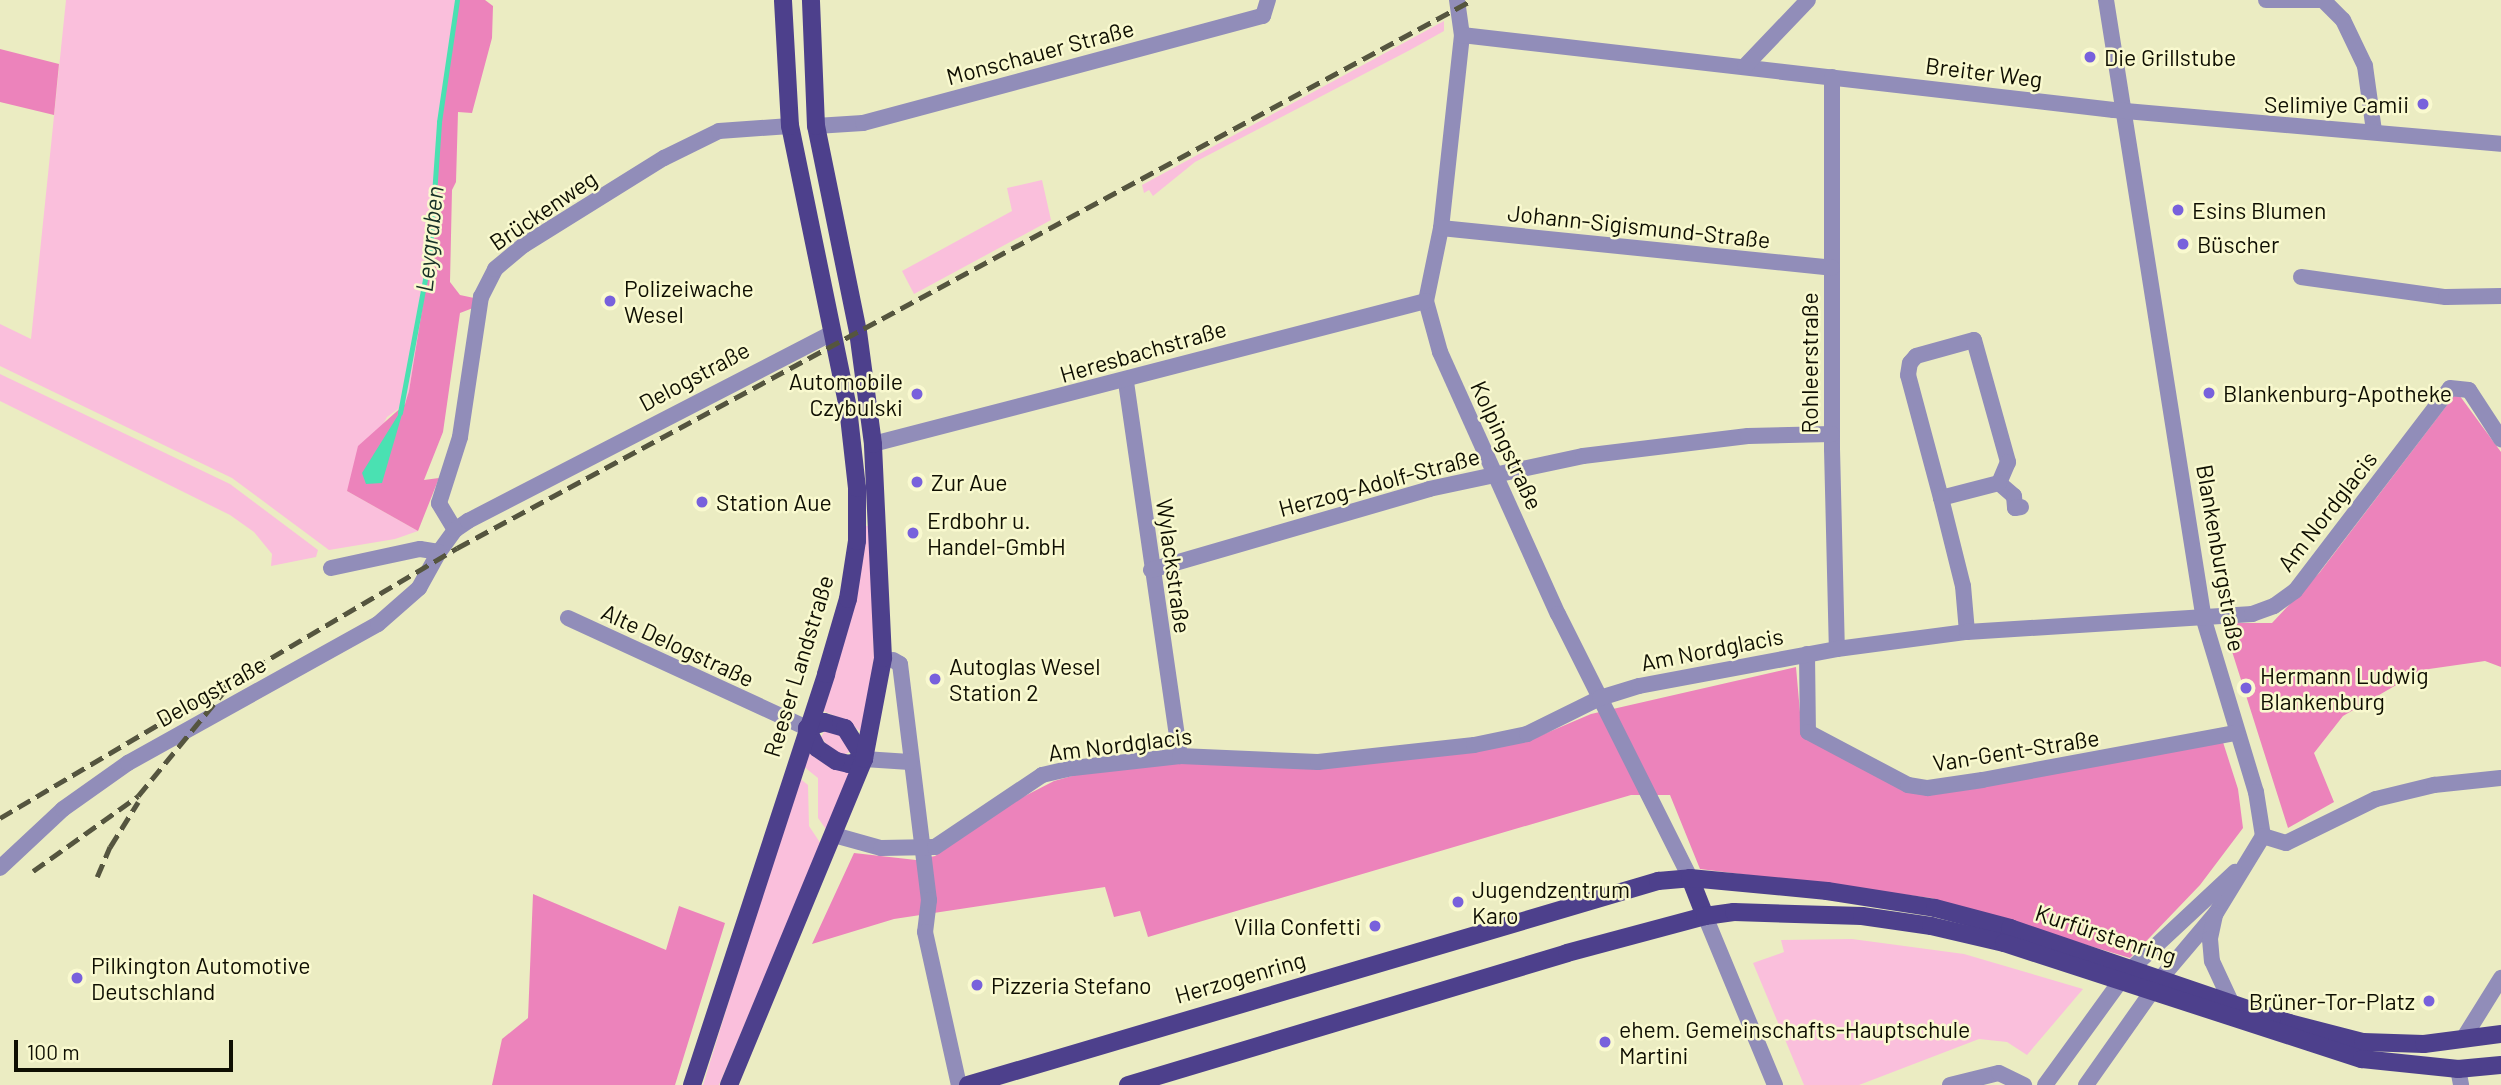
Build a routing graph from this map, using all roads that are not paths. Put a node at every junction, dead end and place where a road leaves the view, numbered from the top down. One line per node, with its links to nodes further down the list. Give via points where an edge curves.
1 (783, 0): 13 (main road, Reeser Landstraße)
2 (811, 0): 14 (main road)
3 (1457, 0): 9 (street, Kolpingstraße)
4 (1808, 0): 10 (street)
5 (2106, 0): 12 (street, Blankenburgstraße)
6 (2266, 0): 7 (street)
7 (2322, 0): 15 (street, via 2343,20 2365,66)
8 (1269, 4): 14 (street, Monschauer Straße, via 1263,16 863,123)
9 (1462, 35): 10 (street, Breiter Weg); 17 (street, Kolpingstraße)
10 (1745, 66): 11 (street, Breiter Weg)
11 (1832, 77): 12 (street, Breiter Weg); 18 (street, Rohleerstraße)
12 (2127, 111): 15 (street, Breiter Weg); 37 (street, Blankenburgstraße)
13 (790, 126): 14 (main road); 23 (main road, Reeser Landstraße); 32 (street, Brückenweg, via 719,131 664,158 524,245 495,269 481,297 460,436 439,503)
14 (816, 126): 22 (main road)
15 (2374, 131): 16 (street, Breiter Weg)
16 (2501, 144)
17 (1441, 228): 18 (street, Johann-Sigismund-Straße); 21 (street, Kolpingstraße)
18 (1832, 268): 25 (street, Rohleerstraße)
19 (2301, 277): 20 (street, via 2446,297)
20 (2501, 296)
21 (1426, 301): 24 (street, Heresbachstraße, via 1134,375); 28 (street, Kolpingstraße, via 1440,352)
22 (855, 322): 23 (main road); 27 (main road)
23 (832, 333): 32 (street, Delogstraße); 43 (main road, Reeser Landstraße, via 855,460 856,541 848,599)
24 (1126, 382): 27 (street, Heresbachstraße); 35 (street, Wylackstraße)
25 (1832, 434): 28 (street, Herzog-Adolf-Straße, via 1748,436 1583,456); 39 (street, Rohleerstraße)
26 (2501, 439): 37 (street, Am Nordglacis, via 2469,390 2450,388 2295,591 2252,614)
27 (873, 444): 46 (main road, via 883,658)
28 (1496, 474): 35 (street, Herzog-Adolf-Straße, via 1429,489); 42 (street, Kolpingstraße)
29 (1999, 483): 30 (street); 30 (street, via 2008,462 1974,340 1916,356 1910,363 1908,375); 31 (street, via 2014,496 2015,508)
30 (1941, 498): 38 (street, via 1963,586)
31 (2021, 507)
32 (455, 530): 33 (street, Delogstraße)
33 (439, 552): 34 (street, via 420,549); 53 (street, Delogstraße, via 419,588 377,624 128,763 63,809)
34 (331, 568)
35 (1151, 570): 45 (street, Wylackstraße)
36 (568, 618): 43 (street, Alte Delogstraße)
37 (2197, 621): 38 (street, Am Nordglacis); 44 (street, Blankenburgstraße)
38 (1967, 632): 39 (street, Am Nordglacis)
39 (1837, 649): 40 (street, Am Nordglacis)
40 (1807, 654): 42 (street, Am Nordglacis); 44 (street, Van-Gent-Straße, via 1808,732 1908,785 1928,788 1995,778)
41 (893, 660): 47 (street, via 900,664)
42 (1600, 698): 45 (street, Am Nordglacis, via 1527,734 1474,744 1318,762); 54 (street, Kolpingstraße)
43 (807, 728): 46 (main road, via 817,748 836,761 849,764); 46 (main road, via 824,722 845,728); 67 (main road, Reeser Landstraße)
44 (2236, 733): 50 (street, Blankenburgstraße, via 2256,792)
45 (1180, 756): 51 (street, Am Nordglacis, via 1042,775 935,847)
46 (864, 759): 47 (street); 49 (main road)
47 (910, 762): 51 (street)
48 (2501, 778): 50 (street, via 2434,785 2376,799 2286,843)
49 (835, 835): 51 (street, Am Nordglacis, via 881,848); 68 (main road)
50 (2263, 836): 52 (street)
51 (921, 848): 69 (street, via 929,900 925,932)
52 (2250, 859): 55 (street); 57 (street)
53 (0, 868)
54 (1690, 878): 56 (main road); 57 (main road, Kurfürstenring, via 1827,891 1935,908); 70 (main road, Herzogenring, via 1658,881 1569,906)
55 (2216, 913): 58 (street); 62 (street, via 2211,950)
56 (1705, 916): 60 (main road, Kurfürstenring, via 1793,912 1931,926 2004,943); 71 (main road); 72 (street)
57 (2132, 968): 58 (main road, Kurfürstenring); 60 (main road)
58 (2161, 978): 61 (main road); 62 (main road, Kurfürstenring)
59 (2501, 978): 64 (street)
60 (2119, 983): 61 (main road, Kurfürstenring); 75 (street)
61 (2151, 993): 66 (main road, Kurfürstenring, via 2362,1059); 76 (street)
62 (2231, 1002): 64 (main road, Kurfürstenring, via 2362,1042)
63 (2501, 1034): 64 (main road, Kurfürstenring)
64 (2463, 1039): 66 (main road)
65 (2501, 1065): 66 (main road, Kurfürstenring)
66 (2460, 1077)
67 (692, 1085)
68 (729, 1085)
69 (959, 1085)
70 (968, 1085)
71 (1128, 1085)
72 (1775, 1085)
73 (1950, 1085): 74 (street, via 1999,1073)
74 (2024, 1085)
75 (2045, 1085)
76 (2085, 1085)

